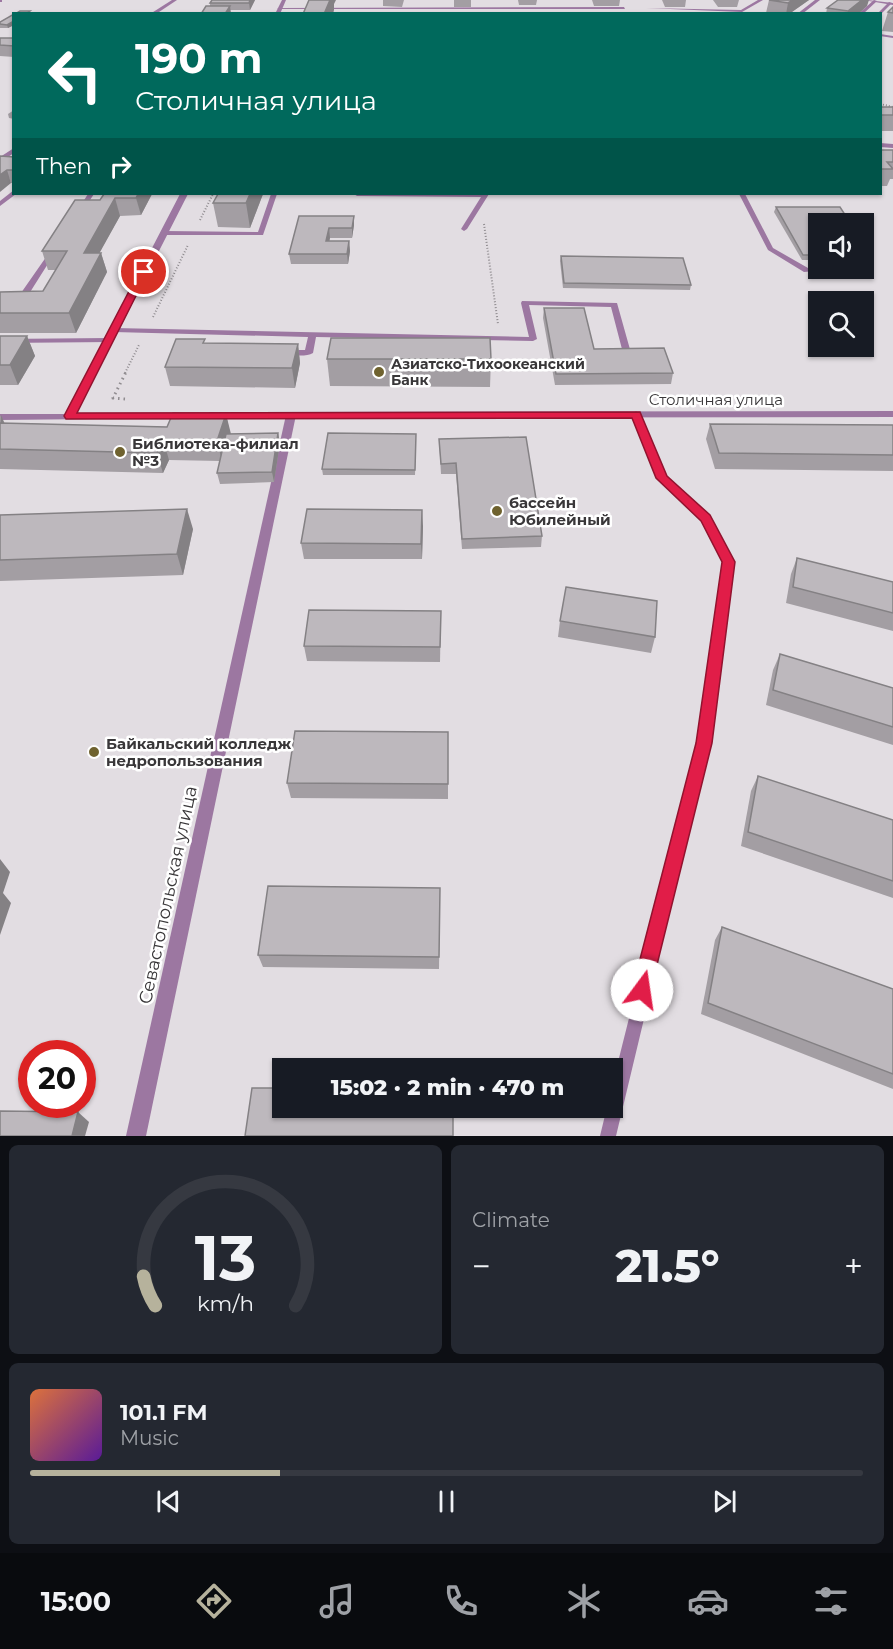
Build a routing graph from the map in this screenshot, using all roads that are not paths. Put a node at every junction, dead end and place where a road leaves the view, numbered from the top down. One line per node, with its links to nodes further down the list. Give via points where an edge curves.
1 (175, 0): 20 (lane)
2 (284, 0): 17 (street)
3 (343, 0): 18 (lane)
4 (439, 0): 13 (lane)
5 (475, 0): 14 (lane)
6 (644, 0): 15 (lane)
7 (694, 0): 16 (lane)
8 (761, 0): 19 (lane)
9 (818, 0): 22 (lane)
10 (872, 0): 11 (street); 23 (lane)
11 (892, 3)
12 (624, 8): 14 (lane)
13 (438, 9): 14 (lane); 18 (lane)
14 (477, 9)
15 (648, 10): 16 (lane)
16 (700, 10): 19 (lane)
17 (278, 11): 18 (lane)
18 (341, 11)
19 (742, 11): 21 (lane)
20 (155, 12)
21 (750, 12)
22 (802, 12)
23 (862, 12)
24 (12, 194): 31 (lane)
25 (91, 195): 32 (lane)
26 (183, 195): 34 (street)
27 (274, 195): 34 (lane, via 261,234)
28 (420, 195): 30 (lane)
29 (743, 195): 36 (lane, via 770,249)
30 (484, 196): 33 (lane)
31 (0, 204)
32 (73, 221)
33 (464, 229)
34 (164, 233): 38 (street)
35 (61, 240): 37 (lane, via 24,295)
36 (808, 270)
37 (0, 307)
38 (114, 330): 39 (lane); 41 (street)
39 (312, 334): 43 (lane, via 309,353); 44 (lane, via 533,339 525,303 614,305)
40 (0, 341): 41 (lane)
41 (107, 343): 42 (lane); 48 (street)
42 (0, 347)
43 (274, 352)
44 (627, 353)
45 (636, 414): 46 (street, Столичная улица); 47 (street, Столичная улица); 51 (lane, via 662,478 706,518 728,562 704,743)
46 (893, 414)
47 (291, 415): 48 (street, Столичная улица); 50 (street, Севастопольская улица)
48 (70, 416): 49 (street, Столичная улица)
49 (0, 417)
50 (136, 1136)
51 (608, 1136)

